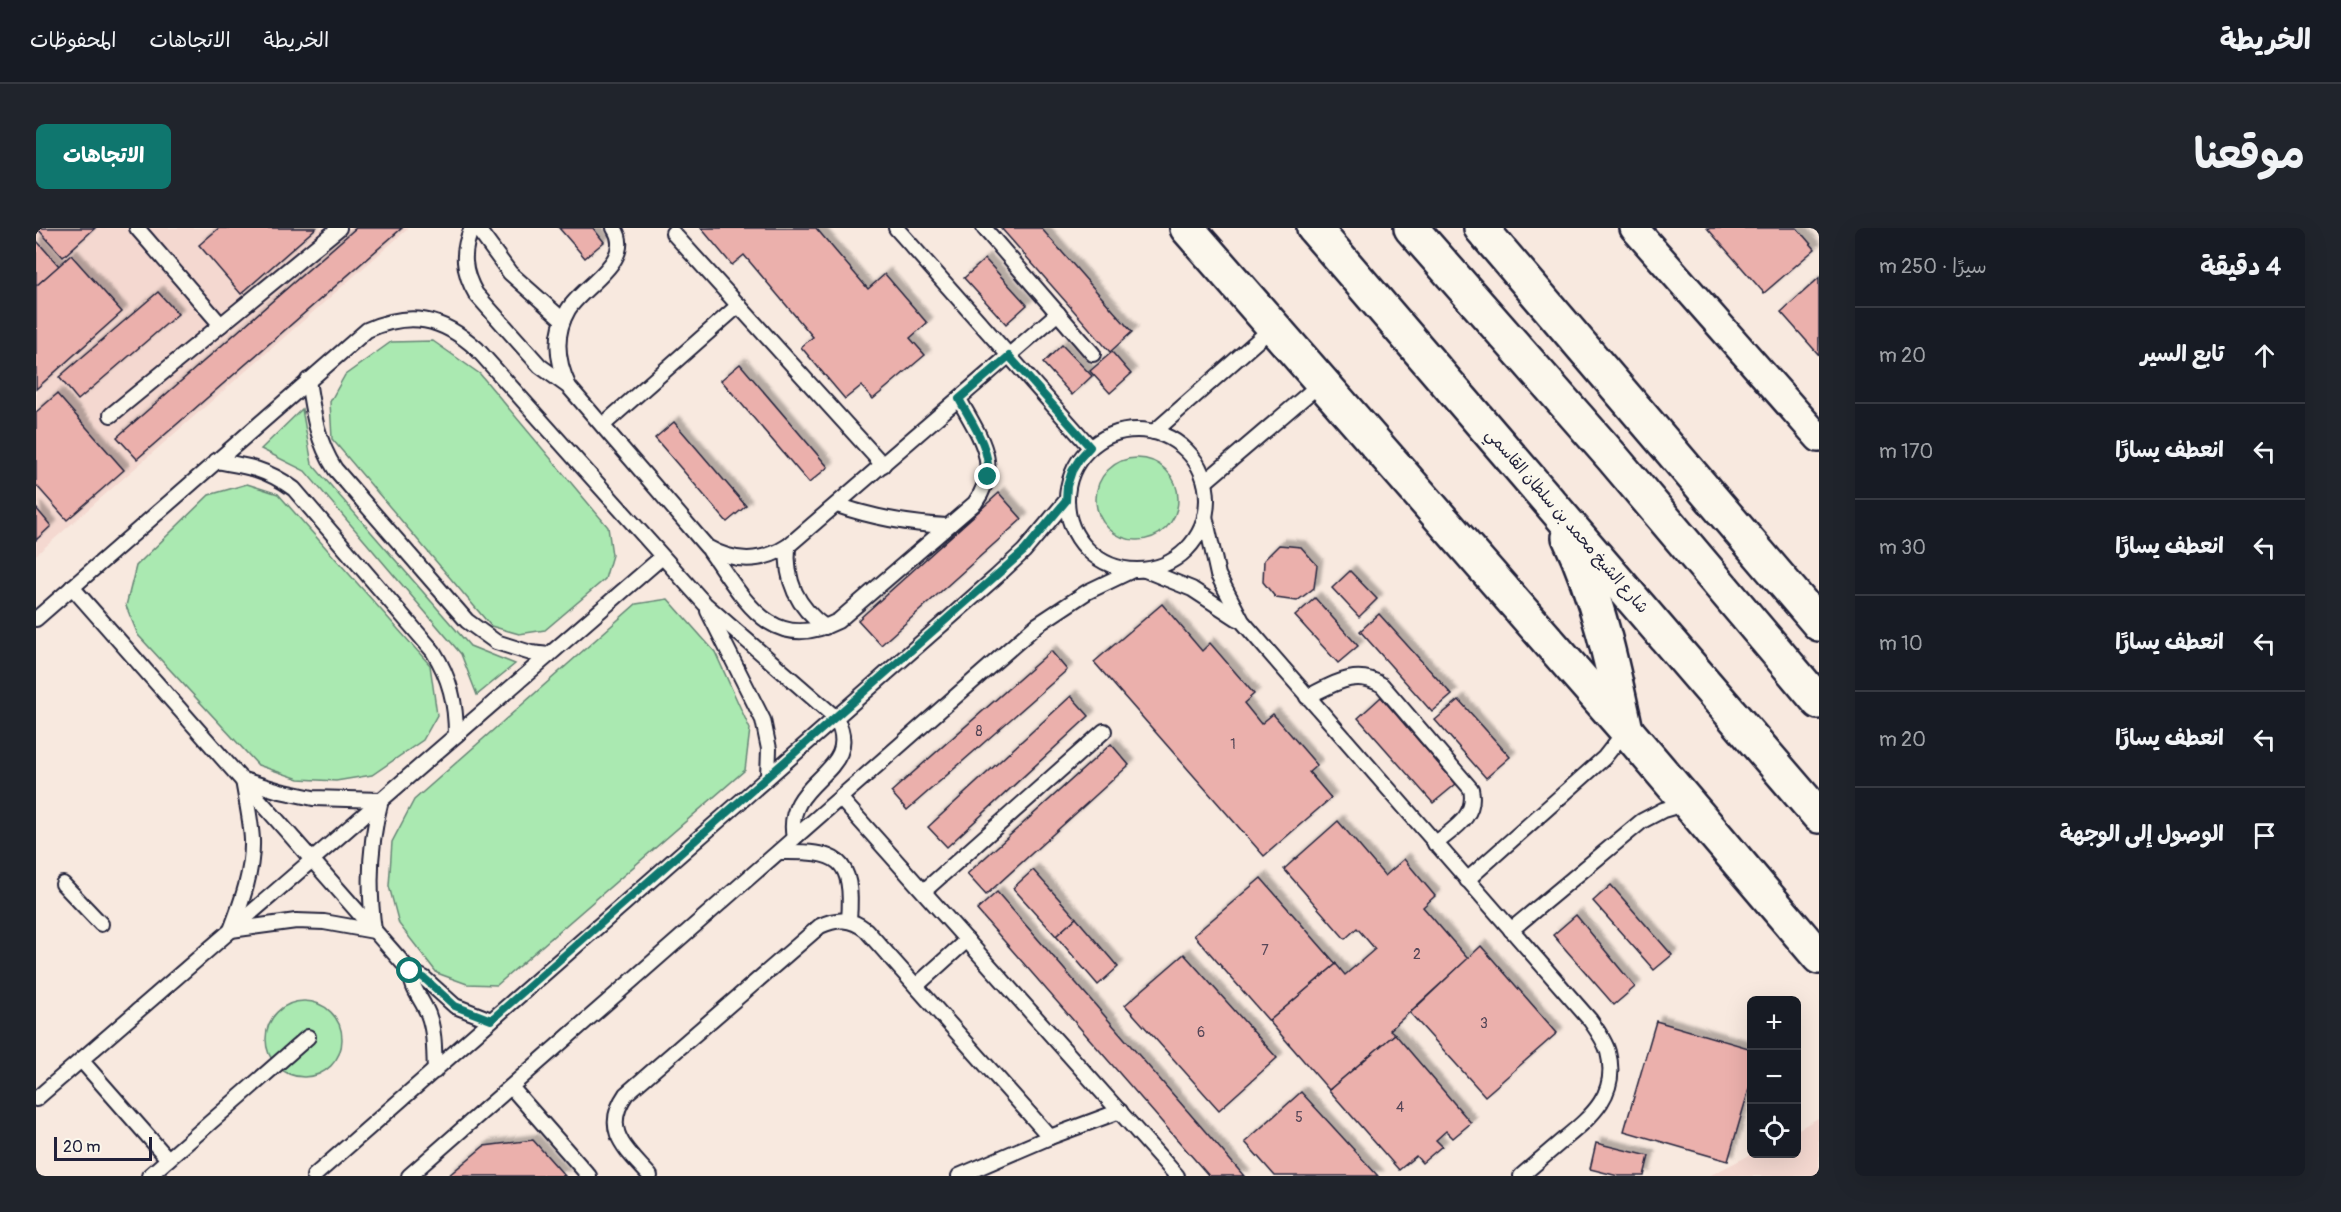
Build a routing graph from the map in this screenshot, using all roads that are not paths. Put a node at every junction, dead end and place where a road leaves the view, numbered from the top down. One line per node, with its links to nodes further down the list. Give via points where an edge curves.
1 (137, 228): 17 (lane)
2 (339, 228): 17 (lane)
3 (472, 228): 23 (lane, via 464,252 464,267 476,294 540,366)
4 (477, 228): 16 (lane, via 510,273)
5 (614, 228): 16 (lane, via 620,242 617,257 576,300)
6 (984, 228): 15 (lane)
7 (1187, 228): 18 (main road)
8 (1314, 228): 34 (main road, شارع الشيخ محمد بن سلطان القاسمي)
9 (1411, 228): 50 (main road)
10 (1481, 228): 46 (main road)
11 (1634, 228): 28 (street)
12 (902, 230): 20 (lane)
13 (673, 233): 14 (lane)
14 (739, 305): 26 (lane); 31 (lane)
15 (1058, 314): 19 (lane); 20 (lane)
16 (563, 320): 23 (lane, via 558,358)
17 (221, 325): 25 (lane)
18 (1273, 327): 22 (main road); 27 (lane)
19 (1093, 354)
20 (1009, 356): 24 (lane); 29 (lane)
21 (308, 380): 30 (lane); 40 (lane, via 367,330 385,322 415,319 445,326 477,349); 48 (lane, via 316,432 327,458 459,612 496,642)
22 (1321, 383): 32 (lane); 52 (main road)
23 (569, 387): 26 (lane)
24 (959, 399): 31 (lane); 37 (lane, via 985,447 989,467 985,486 975,503)
25 (111, 415)
26 (603, 424): 39 (lane)
27 (1154, 432): 29 (lane, via 1120,431); 32 (lane, via 1186,450 1198,465)
28 (1819, 438)
29 (1090, 447): 33 (lane, via 1072,471)
30 (216, 461): 42 (lane); 54 (lane, via 258,468 294,489 433,651 450,682)
31 (883, 465): 35 (lane)
32 (1204, 482): 36 (lane)
33 (1066, 501): 41 (lane, via 1072,526 1086,548 1116,566); 51 (lane, via 1010,564)
34 (1552, 503): 52 (main road, via 1580,561 1597,612); 60 (main road, شارع الشيخ محمد بن سلطان القاسمي)
35 (837, 505): 37 (lane, via 880,519); 38 (lane)
36 (1205, 516): 41 (lane, via 1190,546 1177,558 1162,566); 45 (lane, via 1218,575)
37 (947, 526): 47 (lane, via 838,621)
38 (788, 546): 39 (lane, via 762,559 748,560 726,557); 47 (lane, via 789,573 797,599)
39 (707, 547): 47 (lane, via 752,608 768,623 796,632)
40 (662, 557): 43 (lane); 48 (lane)
41 (1139, 570): 45 (lane, via 1192,589); 57 (lane, via 1087,592 1037,625)
42 (72, 587): 44 (lane); 56 (lane)
43 (705, 604): 51 (lane); 55 (lane, via 763,720 769,749)
44 (36, 619)
45 (1242, 621): 49 (lane)
46 (1819, 624)
47 (825, 627)
48 (549, 655): 54 (lane)
49 (1307, 697): 62 (lane); 62 (lane, via 1351,677 1367,678 1382,686 1471,789 1472,805 1466,819)
50 (1819, 702)
51 (836, 718): 55 (lane); 61 (lane, via 843,732 842,750 796,807)
52 (1626, 730): 59 (main road); 65 (lane, via 1604,758)
53 (1104, 731): 67 (lane)
54 (456, 735): 58 (lane)
55 (768, 777): 77 (lane)
56 (243, 780): 58 (lane, via 313,798); 64 (lane); 70 (lane, via 252,840 245,892)
57 (840, 798): 61 (lane); 67 (lane)
58 (381, 800): 64 (lane); 72 (lane, via 369,865)
59 (1687, 803): 71 (lane, via 1642,821); 74 (main road)
60 (1819, 816)
61 (794, 838): 63 (lane)
62 (1435, 844): 65 (lane)
63 (779, 852): 68 (lane, via 821,853 837,862 850,887); 81 (lane)
64 (311, 859): 70 (lane); 72 (lane)
65 (1467, 880): 71 (lane)
66 (63, 884): 69 (lane)
67 (924, 891): 73 (lane)
68 (849, 920): 76 (lane, via 866,930); 90 (lane, via 820,926 626,1094 616,1113 617,1135)
69 (101, 924)
70 (231, 930): 72 (lane, via 296,921); 79 (lane)
71 (1511, 930): 93 (lane, via 1590,1020 1608,1051 1610,1068 1609,1084 1594,1114)
72 (374, 931): 75 (lane)
73 (968, 940): 76 (lane); 83 (lane)
74 (1819, 957)
75 (410, 971): 77 (lane, via 424,978 455,1006); 80 (lane, via 412,987 432,1028)
76 (916, 986): 84 (lane)
77 (491, 1020): 80 (lane)
78 (308, 1037): 85 (lane)
79 (81, 1060): 82 (lane); 85 (lane)
80 (435, 1071): 87 (lane)
81 (511, 1087): 88 (lane); 89 (lane)
82 (36, 1099)
83 (1120, 1111): 84 (lane); 92 (lane)
84 (1050, 1137): 91 (lane)
85 (168, 1159): 86 (lane)
86 (149, 1176)
87 (314, 1176)
88 (409, 1176)
89 (589, 1176)
90 (650, 1176)
91 (959, 1176)
92 (1177, 1176)
93 (1521, 1176)

